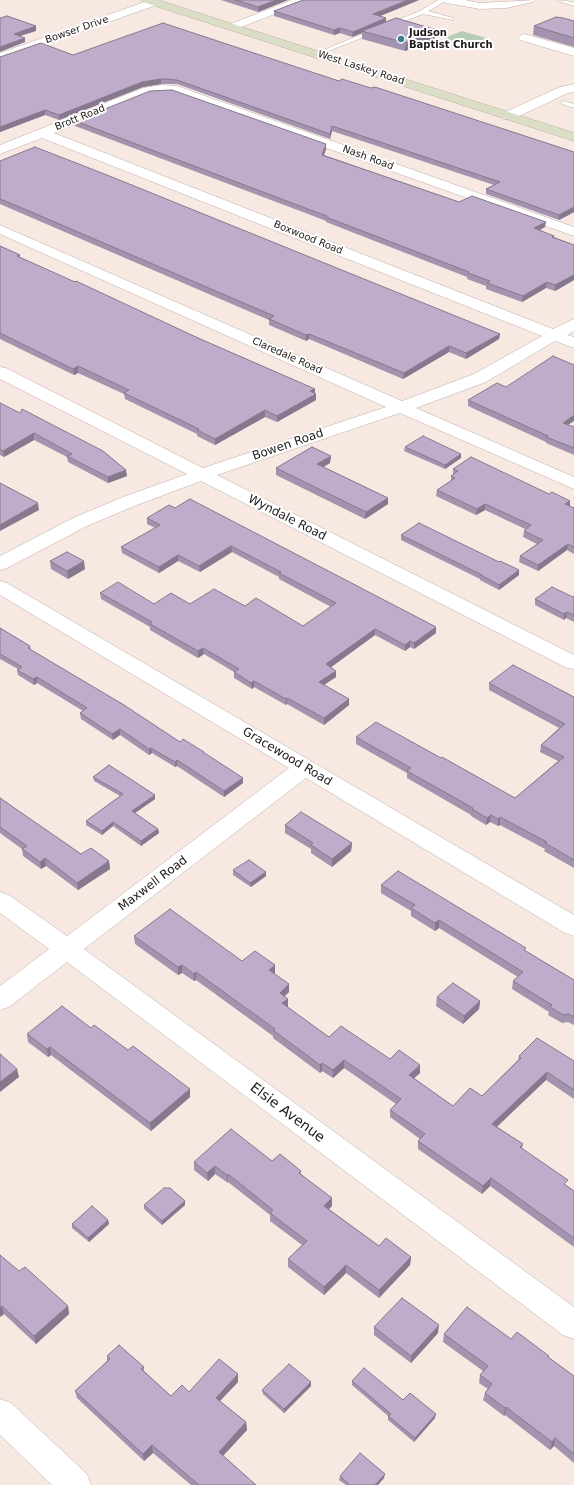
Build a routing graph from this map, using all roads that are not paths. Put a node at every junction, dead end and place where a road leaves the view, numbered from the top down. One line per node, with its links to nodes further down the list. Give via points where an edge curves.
1 (302, 0): 10 (street)
2 (441, 0): 8 (lane)
3 (446, 0): 4 (street, via 480,6 506,5)
4 (529, 0)
5 (560, 0): 7 (lane)
6 (151, 1): 10 (main road, West Laskey Road); 14 (street, Bowser Drive)
7 (574, 4)
8 (422, 12): 9 (lane); 13 (lane)
9 (451, 20)
10 (232, 27): 13 (main road, West Laskey Road)
11 (524, 38): 12 (street)
12 (574, 52)
13 (316, 54): 18 (main road, West Laskey Road)
14 (0, 57)
15 (574, 88): 18 (street, via 564,90)
16 (161, 89): 20 (street, Brott Road, via 147,91); 24 (street, Nash Road, via 173,89)
17 (571, 102): 19 (street)
18 (508, 116): 19 (main road, West Laskey Road)
19 (525, 121): 21 (main road, West Laskey Road)
20 (42, 133): 22 (street, Brott Road); 26 (street, Boxwood Road)
21 (574, 137)
22 (0, 150)
23 (0, 229): 29 (street, Claredale Road)
24 (574, 232)
25 (574, 324): 26 (street, Bowen Road)
26 (555, 336): 27 (street, Boxwood Road); 29 (street, Bowen Road, via 480,378)
27 (574, 343)
28 (0, 372): 30 (street, Wyndale Road)
29 (402, 407): 30 (street, Bowen Road); 31 (street, Claredale Road)
30 (202, 475): 32 (street, Bowen Road, via 80,522); 34 (street, Wyndale Road)
31 (574, 484)
32 (0, 564)
33 (0, 587): 35 (street, Gracewood Road)
34 (574, 663)
35 (305, 768): 37 (street, Gracewood Road); 38 (street, Maxwell Road)
36 (0, 901): 38 (street, Elsie Avenue)
37 (574, 927)
38 (68, 950): 39 (street, Maxwell Road); 40 (street, Elsie Avenue)
39 (0, 1000)
40 (574, 1325)
41 (0, 1414): 42 (street)
42 (75, 1485)

